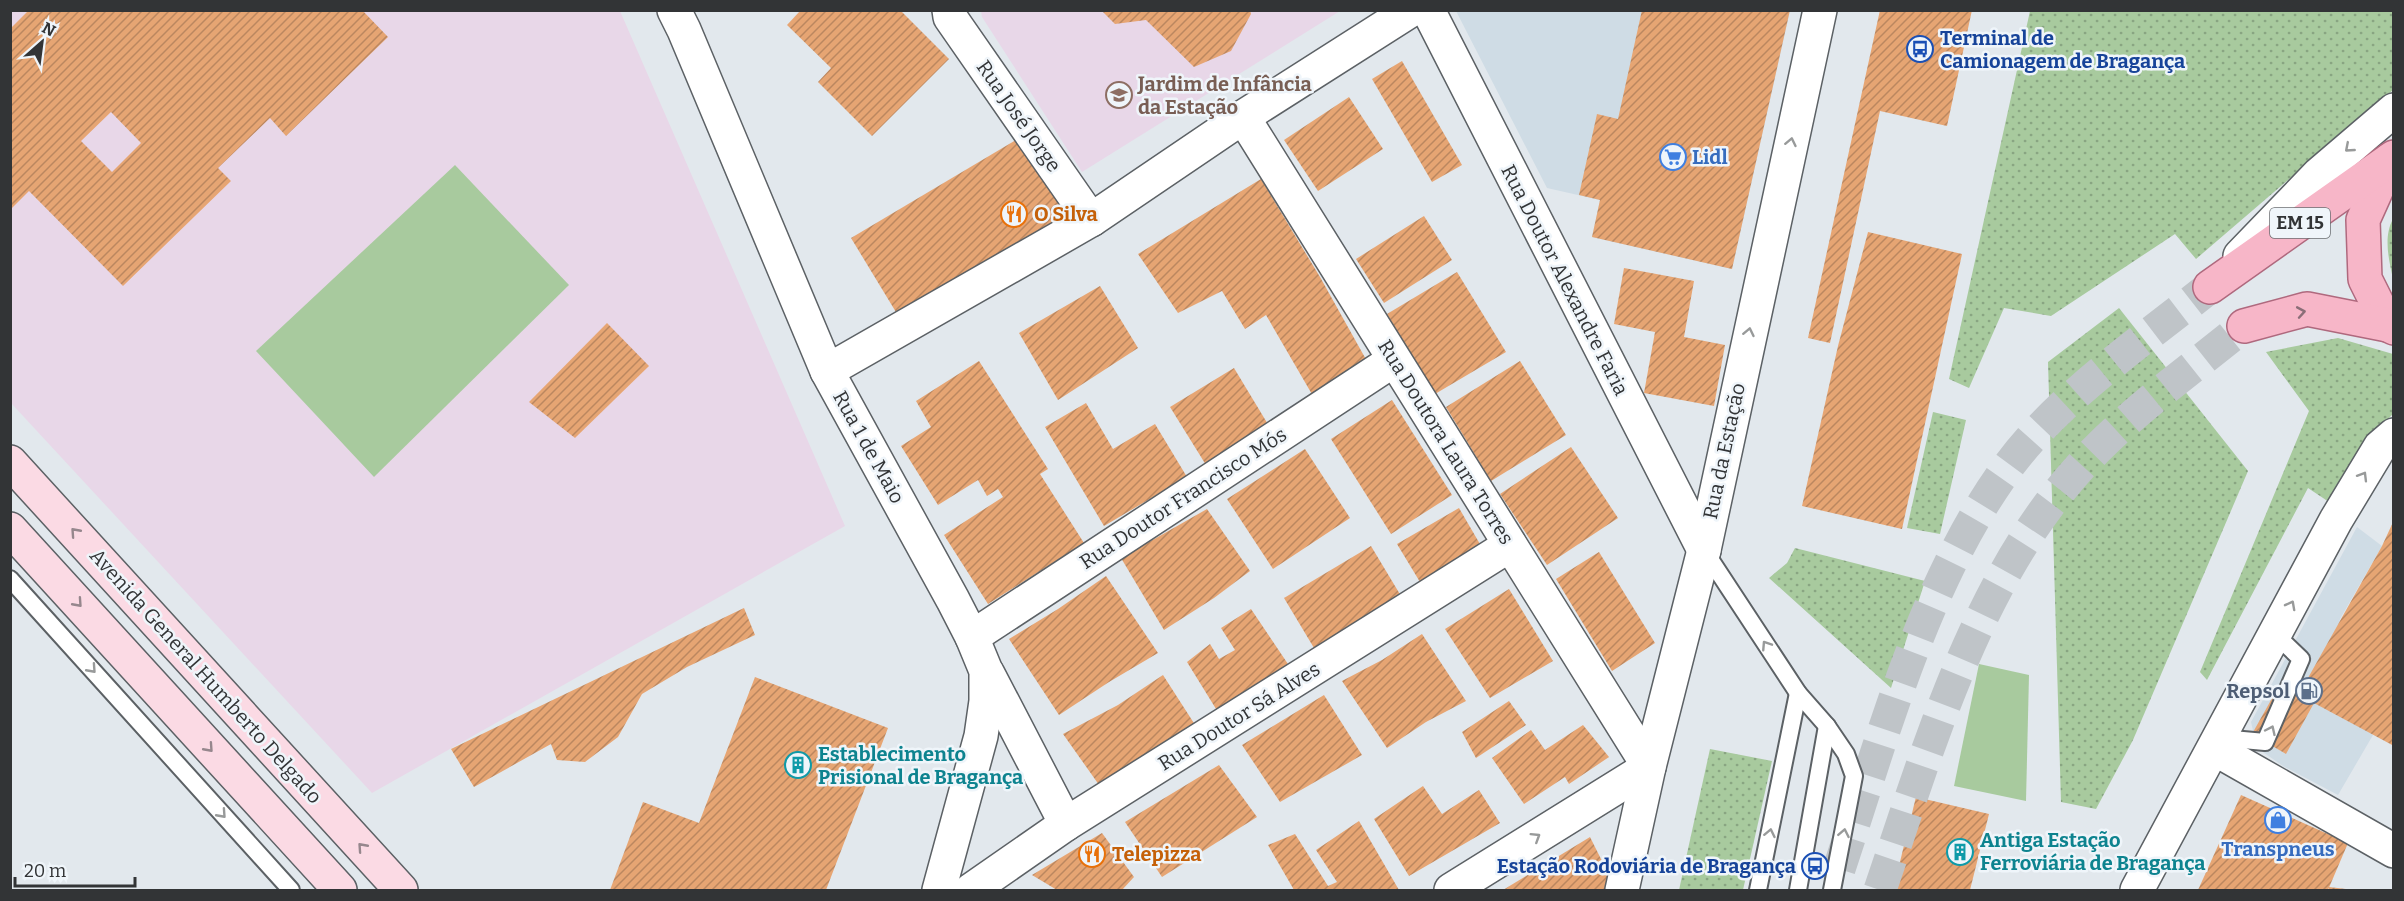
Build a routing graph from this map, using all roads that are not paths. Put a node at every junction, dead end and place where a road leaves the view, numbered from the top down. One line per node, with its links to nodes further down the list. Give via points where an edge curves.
1 (674, 10): 14 (street, Rua 1 de Maio)
2 (1411, 10): 7 (street)
3 (1428, 10): 19 (street, Rua Doutor Alexandre Faria)
4 (1820, 10): 19 (street, Rua da Estação, one-way to 4)
5 (948, 13): 9 (street, Rua José Jorge)
6 (2394, 110): 10 (street, one-way to 10, via 2319,174)
7 (1243, 117): 9 (street); 13 (street, Rua Doutora Laura Torres)
8 (2392, 158): 10 (main road, EM 15); 12 (main road, EM 15, via 2363,220 2365,279)
9 (1092, 220): 14 (street)
10 (2210, 287)
11 (2244, 326): 12 (main road, EM 15, one-way to 12, via 2307,309)
12 (2391, 326)
13 (1394, 360): 18 (street, Rua Doutora Laura Torres); 21 (street, Rua Doutor Francisco Mós)
14 (827, 371): 21 (street, Rua 1 de Maio)
15 (2394, 435): 25 (street, one-way to 15, via 2336,520 2380,447)
16 (10, 462): 31 (main road, Avenida General Humberto Delgado, one-way to 16)
17 (10, 529): 30 (main road, one-way to 30)
18 (1510, 545): 26 (street, Rua Doutora Laura Torres); 27 (street, Rua Doutor Sá Alves)
19 (1704, 550): 23 (lane, one-way to 19); 26 (street, Rua da Estação)
20 (10, 579): 29 (lane, one-way to 29)
21 (972, 637): 22 (street, Rua 1 de Maio)
22 (986, 671): 27 (street); 32 (street, Rua 1 de Maio, via 981,736)
23 (1798, 693): 24 (lane); 36 (lane, one-way to 23)
24 (1827, 726): 37 (lane); 38 (lane, one-way to 24, via 1854,776 1846,754)
25 (2218, 744): 28 (street); 39 (street)
26 (1649, 767): 34 (street, one-way to 26); 35 (street, Rua da Estação)
27 (1066, 824): 33 (street, Rua Doutor Sá Alves)
28 (2394, 851)
29 (291, 891)
30 (340, 891)
31 (401, 891)
32 (939, 891)
33 (971, 891)
34 (1451, 891)
35 (1622, 891)
36 (1758, 891)
37 (1798, 891)
38 (1832, 891)
39 (2137, 891)

